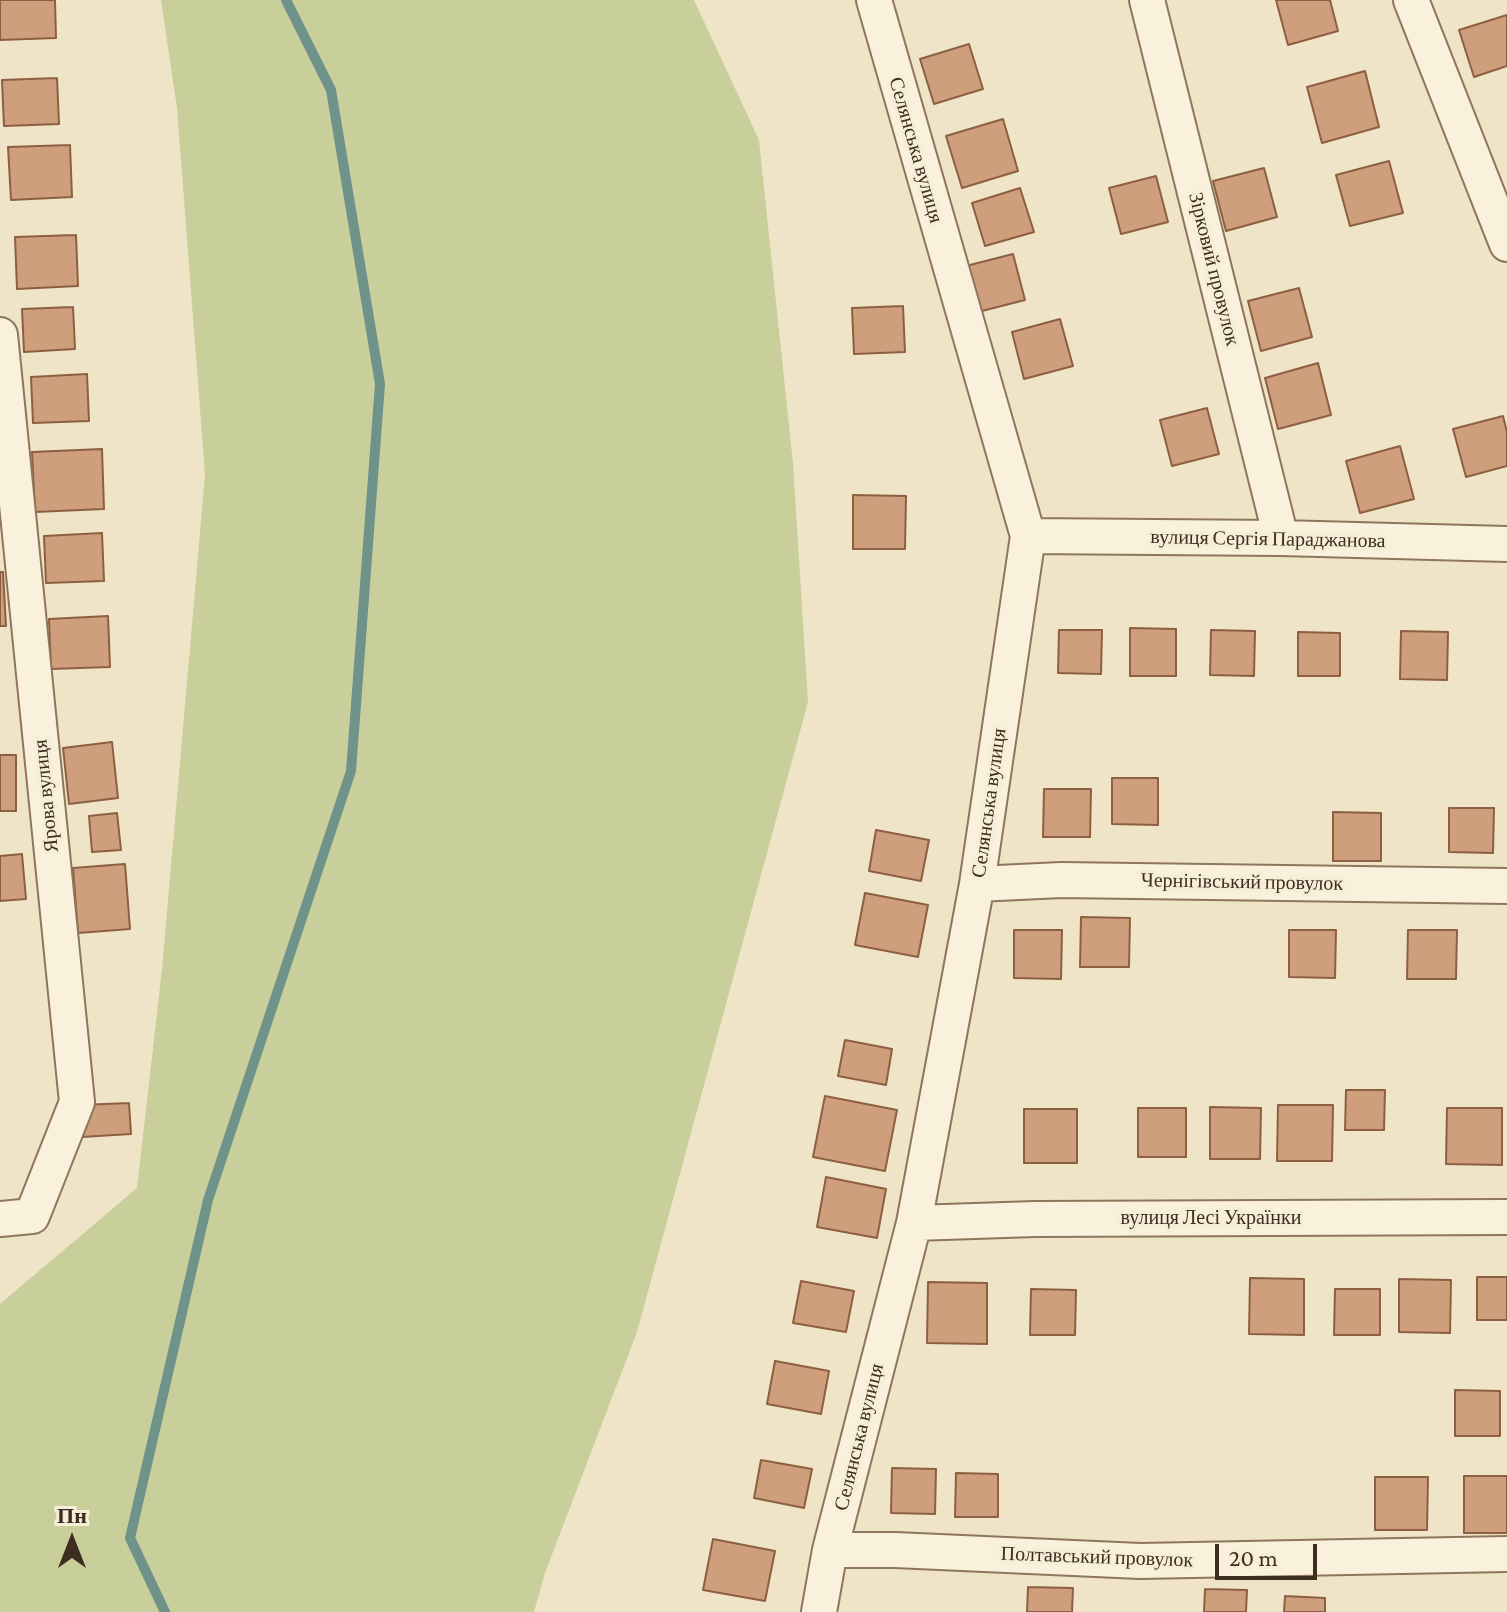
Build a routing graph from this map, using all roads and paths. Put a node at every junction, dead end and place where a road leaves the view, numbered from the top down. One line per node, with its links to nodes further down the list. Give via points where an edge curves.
1 (874, 0): 6 (street, Селянська вулиця)
2 (1147, 0): 7 (street, Зірковий провулок)
3 (1411, 0): 4 (street)
4 (1507, 244)
5 (0, 335): 12 (street, Ярова вулиця, via 77,1102 32,1216)
6 (1028, 536): 7 (street, вулиця Сергія Параджанова); 9 (street, Селянська вулиця)
7 (1281, 538): 8 (street, вулиця Сергія Параджанова)
8 (1507, 544)
9 (977, 884): 10 (street, Чернігівський провулок, via 1061,880); 13 (street, Селянська вулиця)
10 (1507, 886)
11 (1507, 1217): 13 (street, вулиця Лесі Українки)
12 (0, 1219)
13 (914, 1223): 14 (street, Селянська вулиця)
14 (830, 1550): 15 (street, Полтавський провулок, via 1140,1561); 16 (street, Селянська вулиця)
15 (1507, 1554)
16 (819, 1612)

